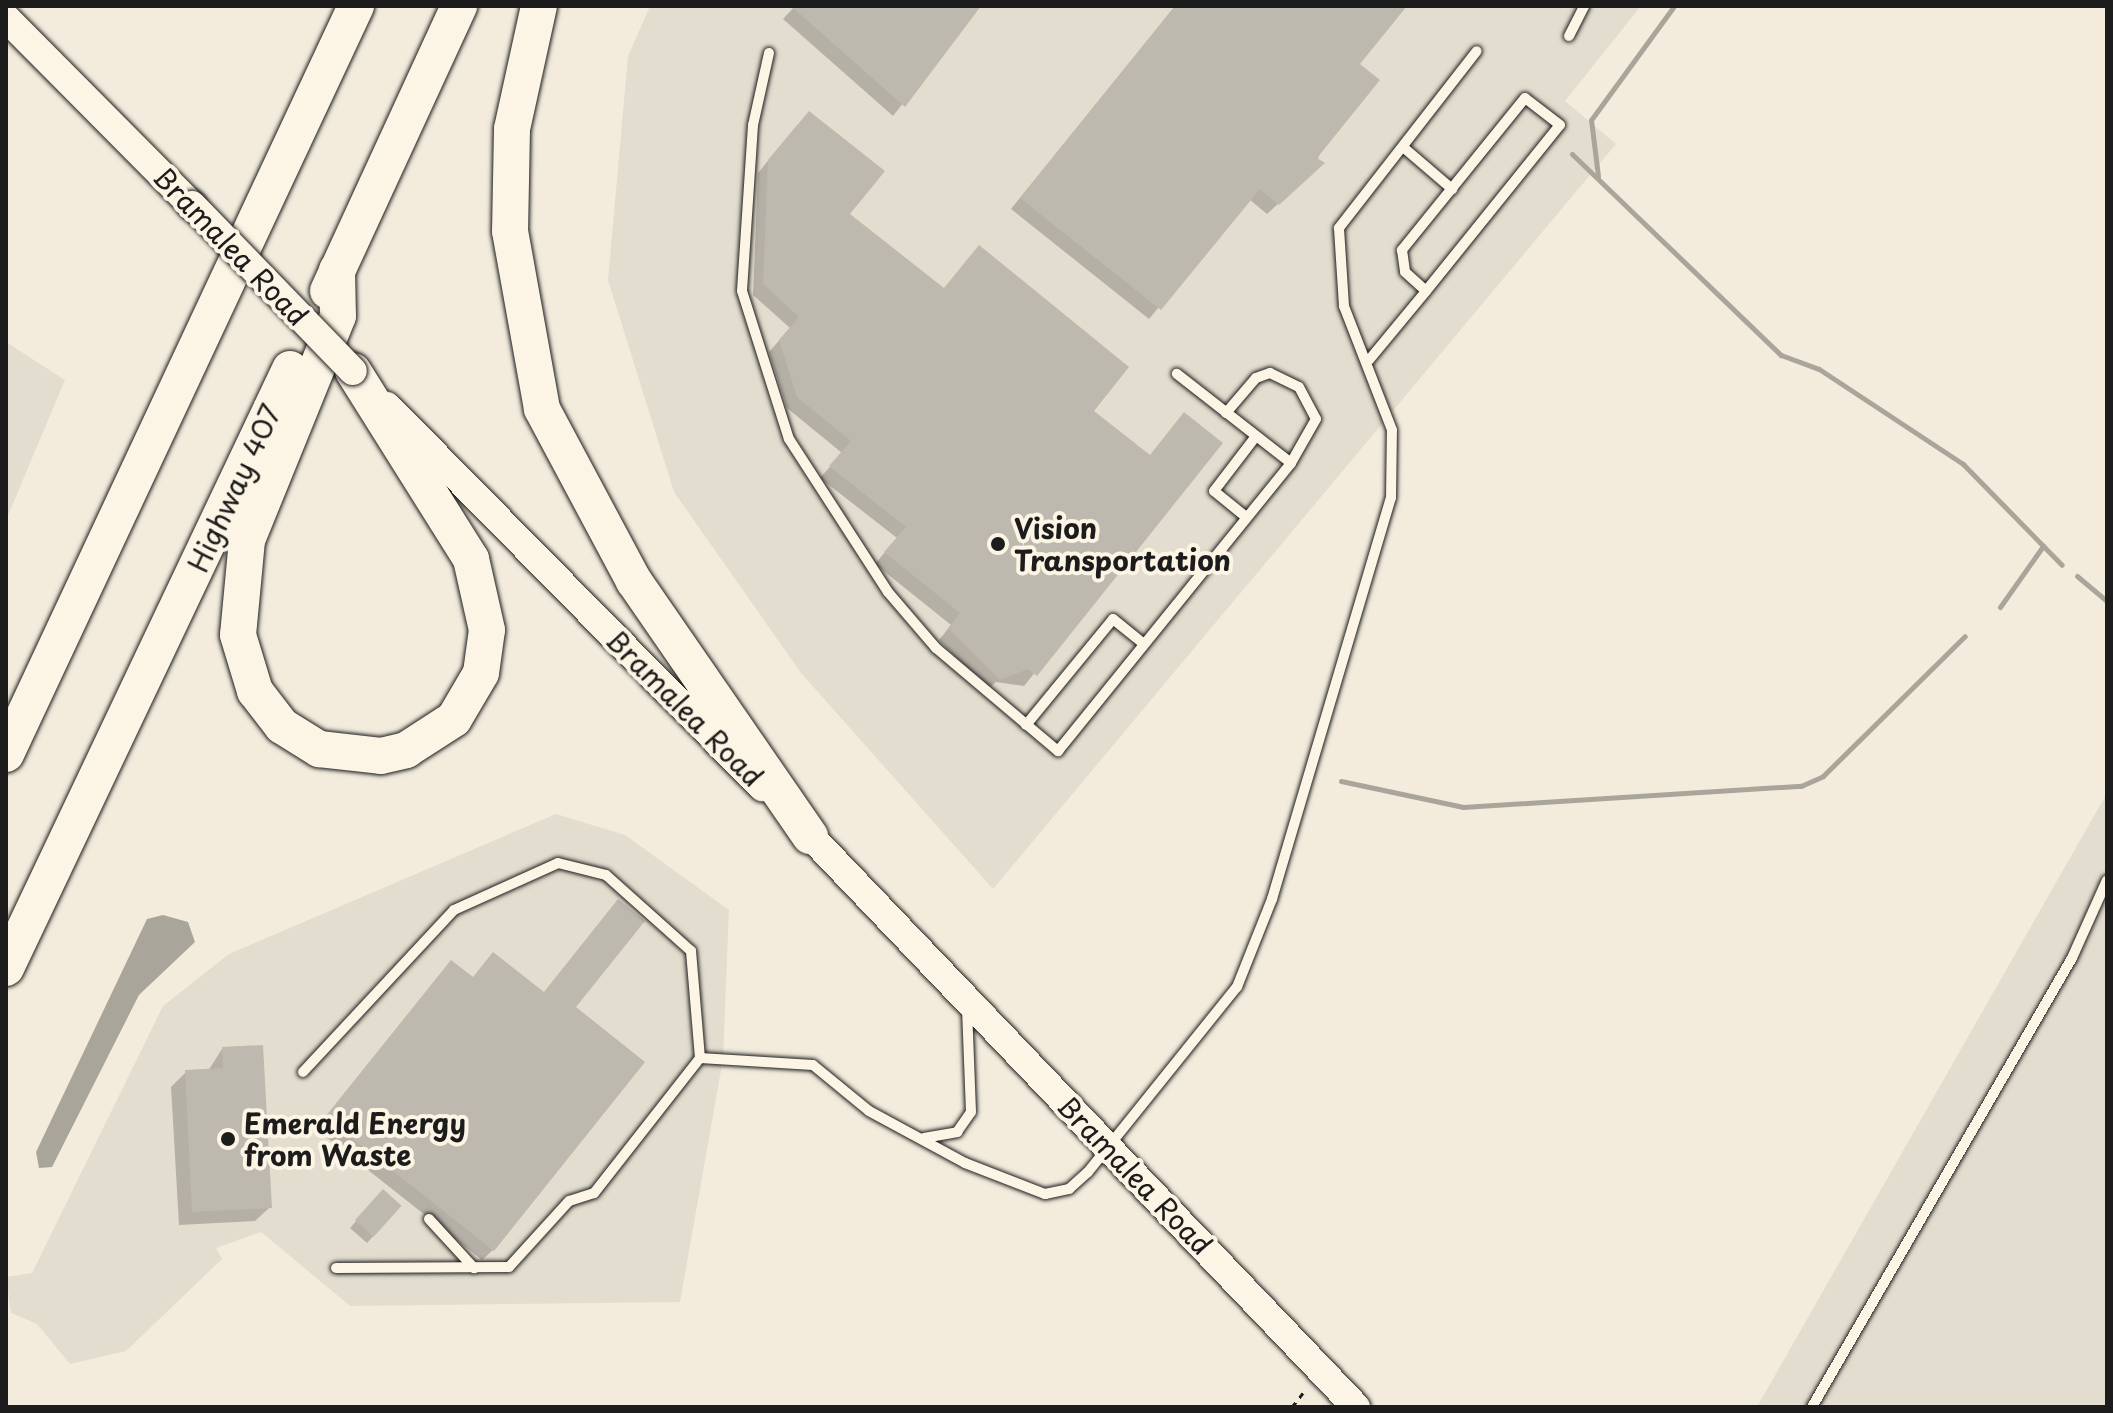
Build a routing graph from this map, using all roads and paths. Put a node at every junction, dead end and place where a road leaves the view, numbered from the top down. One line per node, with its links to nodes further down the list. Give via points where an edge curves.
1 (356, 6): 22 (highway)
2 (459, 6): 11 (highway, Highway 407)
3 (539, 6): 23 (highway, via 512,129 510,231 542,409 634,581)
4 (1584, 6): 6 (lane)
5 (6, 18): 14 (main road, Bramalea Road, bridge)
6 (1569, 36)
7 (1477, 51): 9 (lane)
8 (769, 53): 21 (lane, via 753,125 742,291 789,439 888,592 936,648)
9 (1403, 147): 10 (lane); 13 (lane, via 1339,228 1344,306)
10 (1452, 189): 12 (lane, via 1402,250 1405,272); 12 (lane, via 1525,98 1560,125)
11 (337, 270): 14 (highway, via 338,316 247,540 237,625 255,691 282,726 319,749 381,756 406,750 454,719 481,673 487,630 471,559); 25 (highway, Highway 407)
12 (1426, 291): 13 (lane)
13 (1369, 360): 30 (lane, via 1392,430 1389,510 1268,911 1237,987)
14 (353, 371): 23 (main road, Bramalea Road)
15 (1177, 374): 16 (lane)
16 (1226, 413): 17 (lane); 18 (lane, via 1256,378 1270,373 1292,381 1316,419)
17 (1256, 436): 18 (lane); 19 (lane, via 1214,491)
18 (1291, 463): 19 (lane)
19 (1246, 517): 20 (lane)
20 (1143, 643): 21 (lane, via 1113,619); 21 (lane, via 1058,751)
21 (1026, 725)
22 (6, 754)
23 (810, 836): 26 (main road, Bramalea Road)
24 (2107, 880): 35 (lane, via 2072,958)
25 (6, 968)
26 (967, 1003): 29 (lane, via 971,1112 946,1138); 30 (main road, Bramalea Road)
27 (700, 1058): 28 (lane, via 691,951 606,875 558,863 454,910); 29 (lane, via 813,1065); 33 (lane, via 594,1193 569,1201 509,1267)
28 (303, 1072)
29 (910, 1134): 30 (lane, via 1045,1194 1069,1189)
30 (1106, 1143): 34 (main road, Bramalea Road)
31 (429, 1219): 33 (lane)
32 (336, 1268): 33 (lane)
33 (474, 1268)
34 (1356, 1407)
35 (1812, 1407)

